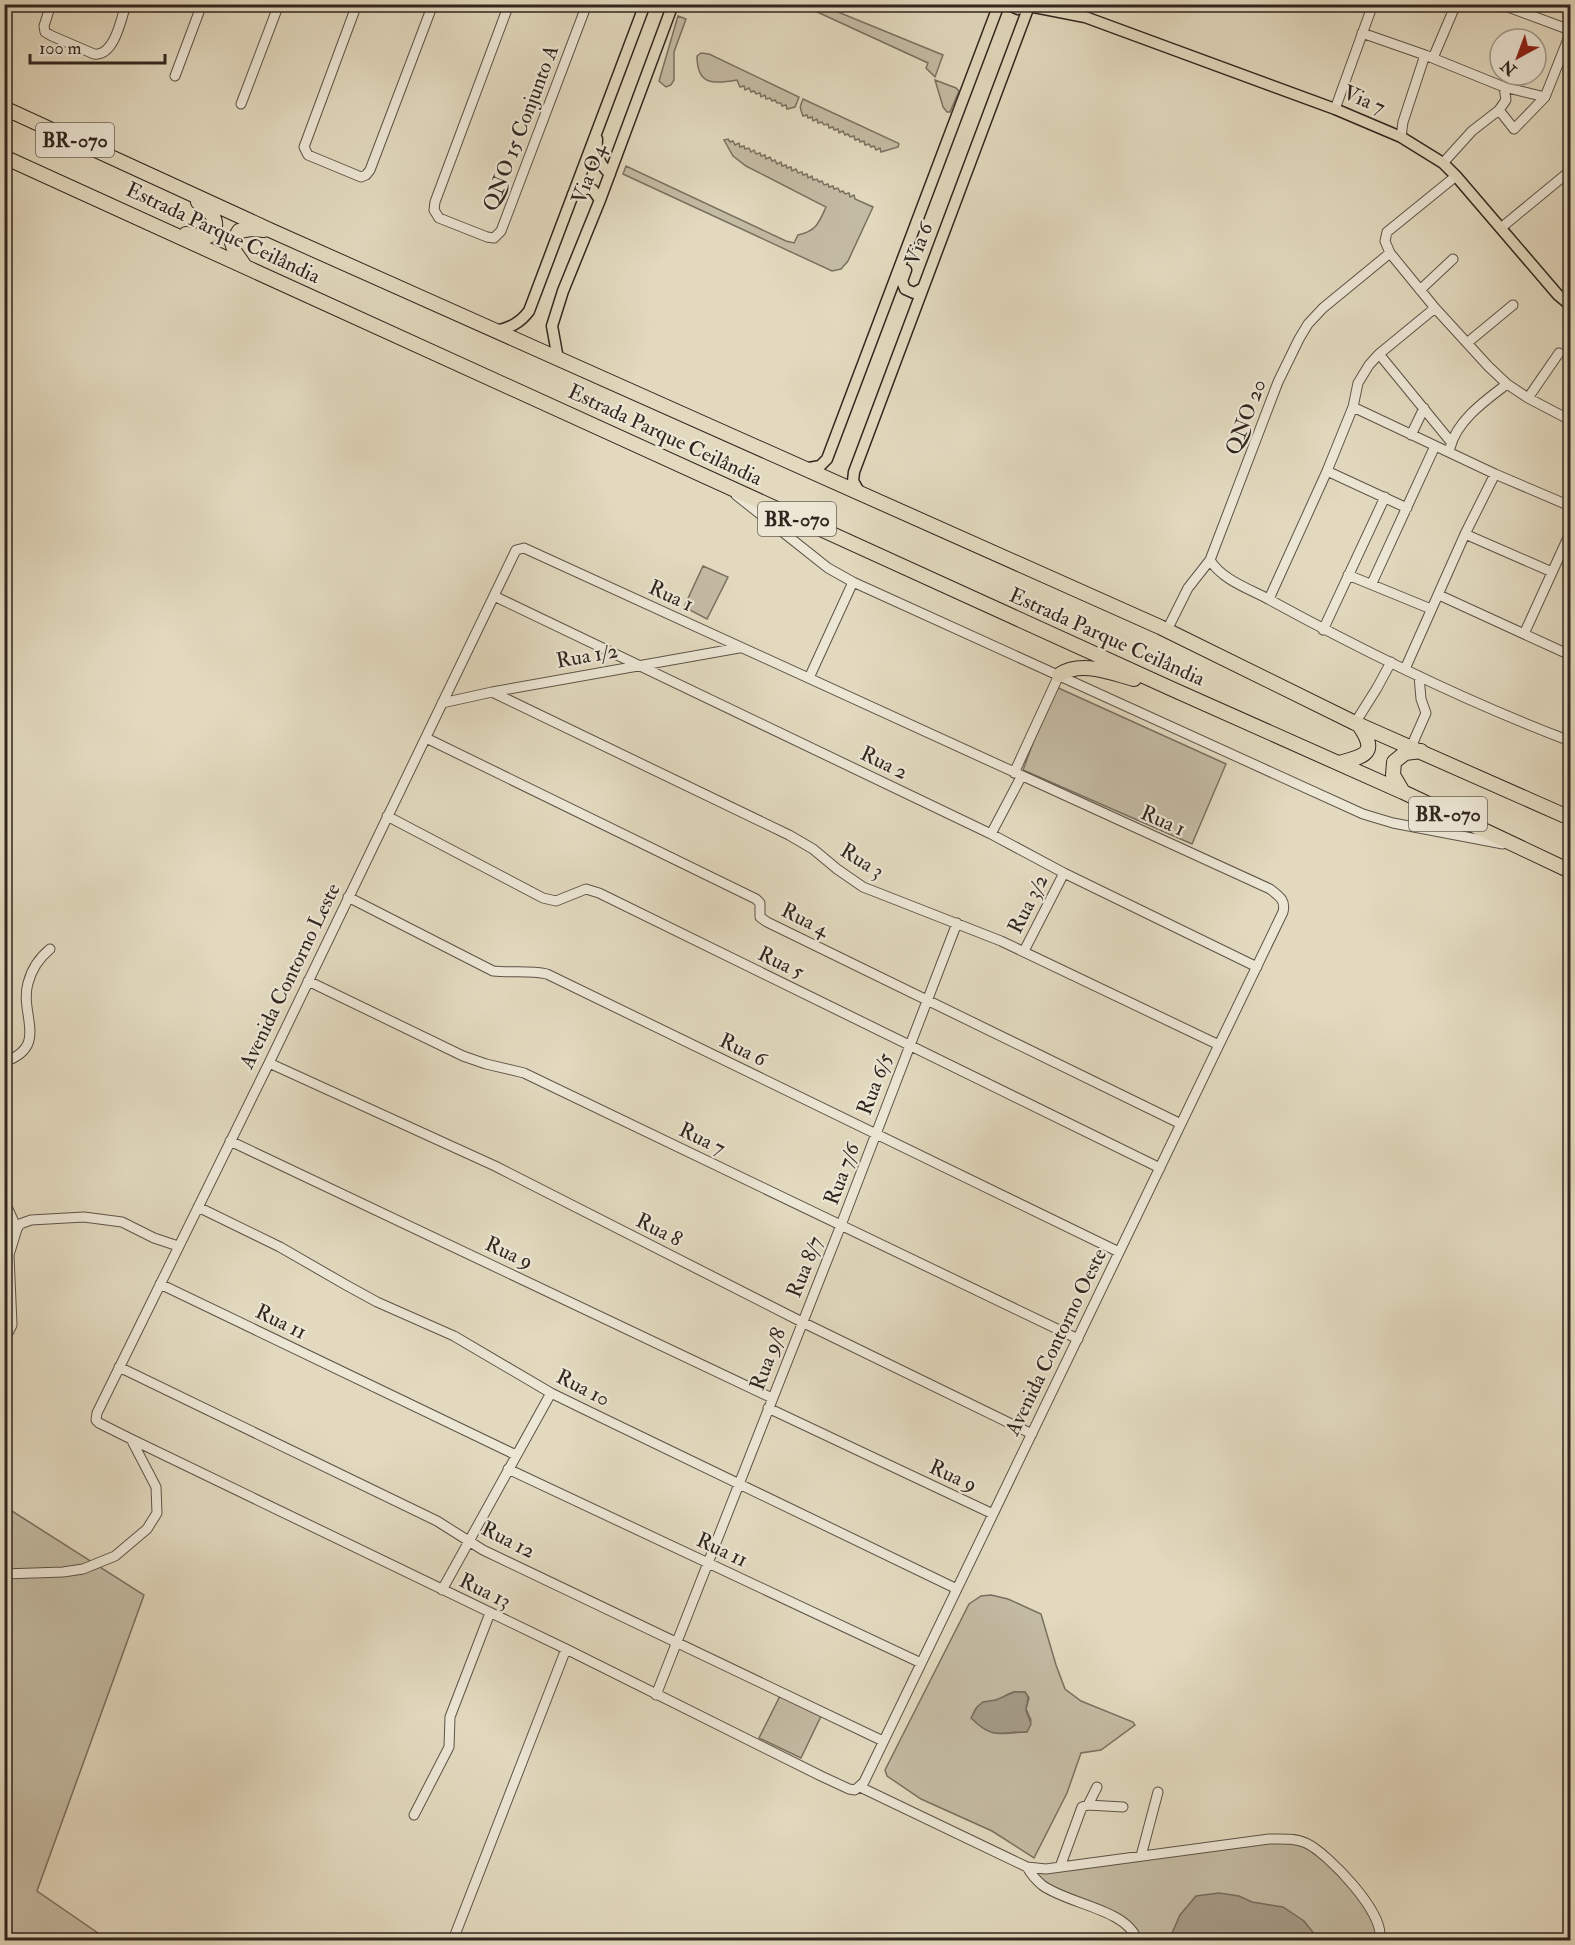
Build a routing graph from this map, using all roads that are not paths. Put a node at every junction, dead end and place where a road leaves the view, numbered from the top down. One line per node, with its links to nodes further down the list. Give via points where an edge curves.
1 (126, 4): 17 (street, via 111,44 101,55 45,32)
2 (202, 4): 22 (street)
3 (279, 4): 26 (street)
4 (357, 4): 5 (street, via 304,147 308,155 361,177 370,170)
5 (433, 4)
6 (509, 4): 7 (street, QNO 15 Conjunto A, via 434,210 439,218 487,237 501,231)
7 (587, 4)
8 (645, 4): 30 (main road, Via O4)
9 (674, 4): 35 (main road, Via O4)
10 (999, 4): 37 (main road, Via 6)
11 (1007, 4): 15 (main road, Via 7, via 1018,9)
12 (1064, 4): 18 (main road, Via 7)
13 (1373, 4): 20 (street)
14 (1456, 4): 21 (street)
15 (1030, 5): 18 (main road, Via 7); 47 (main road, Via 6)
16 (1501, 5): 19 (street)
17 (49, 9)
18 (1085, 17): 28 (main road, Via 7)
19 (1570, 32): 25 (street)
20 (1362, 33): 21 (street); 28 (street)
21 (1429, 57): 23 (street); 31 (street, via 1403,122)
22 (175, 76)
23 (1488, 81)
24 (1504, 87): 25 (street); 29 (street, via 1506,100)
25 (1545, 98): 29 (street, via 1514,129)
26 (241, 104)
27 (4, 108): 38 (highway, Estrada Parque Ceilândia / BR-070)
28 (1335, 109): 31 (main road, Via 7)
29 (1499, 110): 33 (street, via 1472,131)
30 (598, 129): 35 (main road, via 598,159); 39 (main road, Via O4)
31 (1401, 137): 33 (main road, Via 7)
32 (4, 156): 42 (highway, Estrada Parque Ceilândia / BR-070)
33 (1443, 163): 36 (main road, Via 7)
34 (1570, 171): 41 (street)
35 (610, 174): 40 (main road, Via O4)
36 (1456, 176): 41 (main road, Via 7); 44 (street, via 1387,232 1385,241)
37 (930, 186): 47 (main road, via 926,217 902,280 903,287 911,293); 66 (main road, Via 6, via 827,459 820,466)
38 (180, 188): 42 (highway, via 206,207 216,227 206,237); 43 (highway, Estrada Parque Ceilândia / BR-070)
39 (573, 194): 40 (main road, via 588,188); 52 (main road, Via O4, via 529,310 515,325)
40 (600, 200): 56 (main road, Via O4, via 552,326)
41 (1502, 228): 49 (main road, Via 7, via 1558,295)
42 (164, 229): 46 (highway, Estrada Parque Ceilândia / BR-070)
43 (272, 231): 46 (highway, via 239,231 232,243); 52 (highway, Estrada Parque Ceilândia / BR-070)
44 (1390, 253): 48 (street); 77 (street, QNO 20, via 1323,308 1299,339 1278,382)
45 (1453, 260): 48 (street)
46 (245, 266): 69 (highway, Estrada Parque Ceilândia / BR-070)
47 (923, 288): 70 (main road, Via 6, via 854,472 853,481)
48 (1420, 290): 51 (street)
49 (1569, 301)
50 (1513, 305): 53 (street)
51 (1435, 308): 53 (street); 55 (street)
52 (495, 331): 56 (highway, Estrada Parque Ceilândia / BR-070)
53 (1467, 344): 57 (street)
54 (1560, 353): 58 (street)
55 (1379, 354): 59 (street, via 1358,383); 60 (street)
56 (558, 359): 66 (highway, Estrada Parque Ceilândia / BR-070)
57 (1508, 384): 58 (street); 63 (street, via 1462,424)
58 (1528, 398): 61 (street)
59 (1353, 407): 62 (street); 67 (street)
60 (1424, 408): 62 (street); 63 (street)
61 (1570, 420)
62 (1411, 435): 64 (street)
63 (1451, 442): 65 (street)
64 (1435, 446): 65 (street); 73 (street)
65 (1449, 452): 68 (street)
66 (804, 469): 70 (highway, Estrada Parque Ceilândia / BR-070)
67 (1327, 471): 71 (street); 84 (street)
68 (1495, 474): 72 (street); 75 (street)
69 (724, 486): 80 (street, via 828,568); 97 (highway, Estrada Parque Ceilândia / BR-070)
70 (861, 495): 86 (highway, Estrada Parque Ceilândia / BR-070)
71 (1384, 497): 73 (street); 79 (street)
72 (1570, 506)
73 (1407, 508): 81 (street)
74 (1570, 533): 78 (street)
75 (1465, 534): 78 (street); 82 (street)
76 (519, 549): 83 (street, Avenida Contorno Leste); 89 (street, Rua 1)
77 (1210, 560): 84 (street, via 1232,579); 86 (street, QNO 20, via 1188,588)
78 (1552, 572): 88 (street)
79 (1348, 575): 81 (street); 87 (street)
80 (853, 582): 94 (street); 96 (street)
81 (1372, 583): 85 (street)
82 (1438, 595): 85 (street); 88 (street)
83 (494, 596): 92 (street, Rua 2); 99 (street, Avenida Contorno Leste)
84 (1269, 599): 87 (street)
85 (1431, 609): 93 (street)
86 (1167, 630): 100 (highway, Estrada Parque Ceilândia / BR-070)
87 (1323, 630): 91 (street)
88 (1524, 634): 90 (street)
89 (739, 648): 92 (street, Rua 1/2); 96 (street, Rua 1)
90 (1570, 655)
91 (1391, 662): 93 (street); 100 (street)
92 (639, 665): 98 (street, Rua 1/2); 109 (street, Rua 2)
93 (1405, 669): 95 (street)
94 (1059, 675): 97 (highway, via 1082,668); 105 (street); 110 (street, via 1364,814)
95 (1419, 676): 102 (street); 103 (street, via 1425,713)
96 (809, 678): 105 (street, Rua 1)
97 (1172, 689): 104 (highway, Estrada Parque Ceilândia / BR-070)
98 (492, 692): 99 (street, Rua 1/2); 115 (street, Rua 3, via 789,834 863,887)
99 (442, 703): 101 (street, Avenida Contorno Leste)
100 (1357, 724): 103 (highway, Estrada Parque Ceilândia / BR-070); 104 (highway, via 1368,738 1366,752)
101 (426, 738): 107 (street, Avenida Contorno Leste); 120 (street, Rua 4, via 756,899 760,916 766,922)
102 (1570, 741)
103 (1416, 749): 106 (highway, via 1394,762 1394,775); 108 (highway, Estrada Parque Ceilândia / BR-070)
104 (1339, 763): 106 (highway, Estrada Parque Ceilândia / BR-070)
105 (1017, 775): 109 (street); 114 (street, Rua 1, via 1270,889 1285,904)
106 (1403, 792): 110 (highway, Estrada Parque Ceilândia / BR-070)
107 (387, 816): 113 (street, Avenida Contorno Leste); 122 (street, Rua 5, via 543,898 556,901 586,889 599,893)
108 (1570, 818)
109 (991, 834): 112 (street, Rua 2)
110 (1512, 845): 111 (highway, Estrada Parque Ceilândia / BR-070)
111 (1570, 872)
112 (1064, 873): 117 (street, Rua 3/2); 118 (street, Rua 2)
113 (348, 897): 119 (street, Avenida Contorno Leste); 126 (street, Rua 6, via 493,971 547,974)
114 (1283, 912): 118 (street, Avenida Contorno Oeste)
115 (957, 923): 117 (street, Rua 3); 120 (street, Rua 6/5)
116 (50, 949): 123 (street, via 37,960 27,985 30,1039 26,1050)
117 (1024, 951): 121 (street, Rua 3)
118 (1257, 967): 121 (street, Avenida Contorno Oeste)
119 (308, 981): 124 (street, Avenida Contorno Leste); 131 (street, Rua 7, via 463,1056 524,1072)
120 (926, 1000): 122 (street, Rua 6/5); 125 (street, Rua 4)
121 (1219, 1045): 125 (street, Avenida Contorno Oeste)
122 (909, 1046): 126 (street, Rua 6/5); 128 (street, Rua 5)
123 (4, 1062)
124 (269, 1063): 127 (street, Avenida Contorno Leste); 136 (street, Rua 8, via 495,1166)
125 (1181, 1124): 128 (street, Avenida Contorno Oeste)
126 (876, 1135): 131 (street, Rua 7/6); 134 (street, Rua 6)
127 (230, 1141): 130 (street, Avenida Contorno Leste); 141 (street, Rua 9)
128 (1160, 1168): 134 (street, Avenida Contorno Oeste)
129 (4, 1200): 132 (street)
130 (198, 1207): 133 (street, Avenida Contorno Leste); 140 (street, Rua 10, via 280,1247 377,1302 454,1336)
131 (841, 1226): 136 (street, Rua 8/7); 137 (street, Rua 7)
132 (17, 1229): 133 (street, via 31,1220 84,1217 122,1222); 138 (street, via 9,1254 12,1325)
133 (178, 1246): 135 (street, Avenida Contorno Leste)
134 (1119, 1252): 137 (street, Avenida Contorno Oeste)
135 (160, 1284): 139 (street, Avenida Contorno Leste); 146 (street, Rua 11)
136 (802, 1322): 141 (street, Rua 9/8); 144 (street, Rua 8)
137 (1078, 1339): 144 (street, Avenida Contorno Oeste)
138 (4, 1341)
139 (119, 1367): 143 (street, Avenida Contorno Leste); 150 (street, Rua 12, via 437,1521)
140 (551, 1393): 146 (street); 148 (street, Rua 10)
141 (772, 1398): 142 (street, Rua 9/8)
142 (768, 1408): 148 (street, Rua 9/8); 149 (street, Rua 9)
143 (96, 1420): 145 (street, Rua 13)
144 (1032, 1434): 149 (street, Avenida Contorno Oeste)
145 (131, 1439): 152 (street, via 156,1487 157,1513 147,1529 115,1556 83,1569); 154 (street, Rua 13)
146 (516, 1455): 147 (street)
147 (508, 1469): 150 (street); 151 (street, Rua 11)
148 (739, 1483): 151 (street, Rua 9/8); 153 (street, Rua 10)
149 (993, 1514): 153 (street, Avenida Contorno Oeste)
150 (468, 1540): 154 (street); 156 (street, Rua 12)
151 (708, 1563): 156 (street, Rua 9/8); 158 (street, Rua 11)
152 (4, 1574)
153 (957, 1589): 158 (street, Avenida Contorno Oeste)
154 (442, 1590): 155 (street, Rua 13)
155 (490, 1613): 157 (street, Rua 13); 166 (street, via 450,1717 449,1747)
156 (678, 1642): 159 (street, Rua 9/8); 160 (street, Rua 12)
157 (566, 1649): 159 (street, Rua 13); 170 (street)
158 (921, 1663): 160 (street, Avenida Contorno Oeste)
159 (656, 1695): 161 (street, Rua 13, via 849,1789)
160 (884, 1741): 161 (street, Avenida Contorno Oeste)
161 (860, 1787): 168 (street, Rua 13)
162 (1096, 1787): 164 (street)
163 (1158, 1792): 167 (street)
164 (1088, 1805): 165 (street); 169 (street, via 1082,1807)
165 (1123, 1807)
166 (414, 1815)
167 (1141, 1856): 169 (street); 172 (street, via 1269,1839 1306,1843 1339,1868 1372,1912 1380,1929)
168 (1027, 1867): 169 (street); 171 (street, via 1043,1886 1123,1921)
169 (1060, 1867)
170 (453, 1941)
171 (1137, 1941)
172 (1378, 1941)

